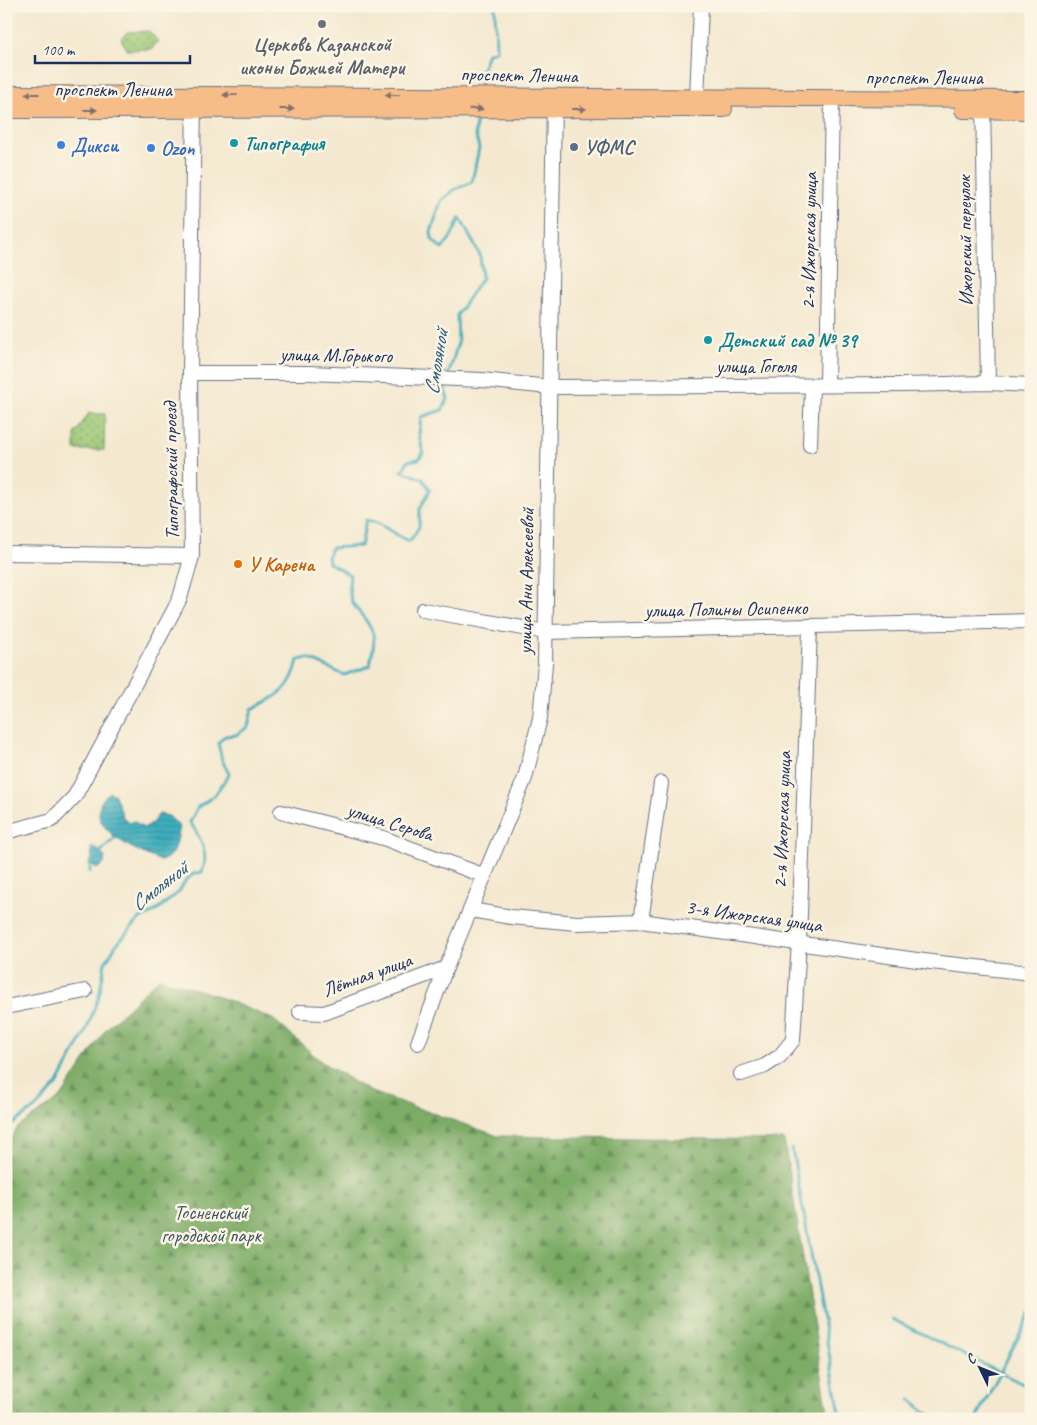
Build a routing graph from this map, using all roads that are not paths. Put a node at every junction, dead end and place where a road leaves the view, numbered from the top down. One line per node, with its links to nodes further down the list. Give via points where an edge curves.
1 (701, 6): 3 (street)
2 (6, 94): 5 (main road, проспект Ленина, one-way to 2)
3 (697, 98): 6 (main road, проспект Ленина); 7 (main road, проспект Ленина)
4 (1031, 99): 8 (main road, проспект Ленина)
5 (194, 102): 6 (main road, проспект Ленина); 9 (main road, проспект Ленина, one-way to 5); 11 (street, Типографский проезд)
6 (554, 103): 7 (main road, проспект Ленина, one-way to 7); 17 (street, улица Ани Алексеевой)
7 (832, 104): 8 (main road, проспект Ленина); 15 (street, 2-я Ижорская улица)
8 (983, 105): 10 (main road, проспект Ленина); 13 (street, Ижорский переулок)
9 (6, 110)
10 (1031, 111)
11 (190, 373): 12 (street, улица М.Горького, via 309,373); 20 (street, Типографский проезд)
12 (482, 380): 17 (street, улица Гоголя)
13 (988, 382): 14 (street, улица Гоголя); 15 (street, улица Гоголя)
14 (1031, 384)
15 (827, 385): 16 (street, улица Гоголя)
16 (812, 386): 17 (street, улица Гоголя); 18 (street)
17 (549, 387): 24 (street, улица Ани Алексеевой)
18 (810, 445)
19 (6, 553): 20 (street)
20 (192, 556): 27 (street, Типографский проезд, via 180,598 78,791 60,813 41,824)
21 (423, 610): 24 (street, улица Полины Осипенко)
22 (1031, 621): 23 (street, улица Полины Осипенко)
23 (810, 628): 24 (street, улица Полины Осипенко); 31 (street, 2-я Ижорская улица)
24 (545, 632): 28 (street, улица Ани Алексеевой, via 542,695 535,743 525,778)
25 (661, 783): 30 (street)
26 (281, 812): 28 (street, улица Серова, via 383,838)
27 (6, 832)
28 (485, 876): 29 (street, улица Ани Алексеевой)
29 (471, 910): 30 (street, 3-я Ижорская улица, via 569,922); 32 (street, улица Ани Алексеевой)
30 (641, 921): 31 (street, 3-я Ижорская улица)
31 (799, 942): 33 (street, 3-я Ижорская улица); 38 (street, 2-я Ижорская улица, via 793,1040 780,1056 766,1066)
32 (446, 968): 36 (street, Лётная улица, via 324,1013); 37 (street, улица Ани Алексеевой)
33 (1031, 973)
34 (85, 991): 35 (street)
35 (6, 1007)
36 (300, 1012)
37 (418, 1043)
38 (741, 1074)

